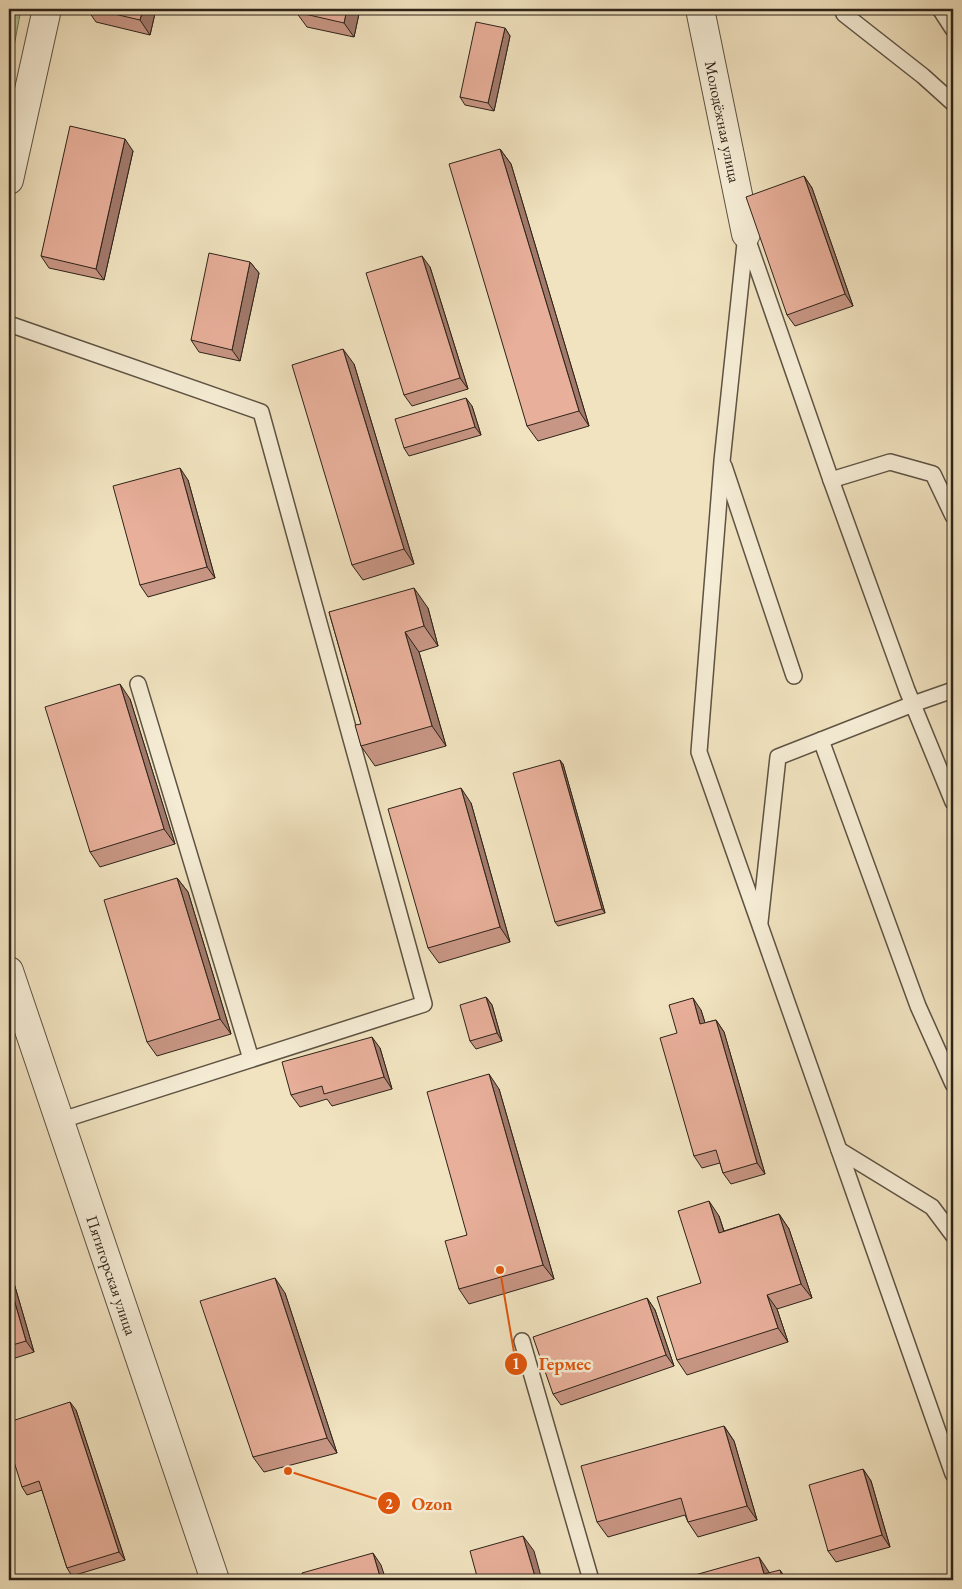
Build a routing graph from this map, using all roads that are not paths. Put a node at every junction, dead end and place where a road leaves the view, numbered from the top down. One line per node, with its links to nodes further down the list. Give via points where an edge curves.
1 (47, 9): 7 (street)
2 (700, 9): 8 (street, Молодёжная улица)
3 (842, 9): 6 (lane, via 844,14)
4 (940, 9): 5 (lane)
5 (953, 28)
6 (953, 103)
7 (9, 180)
8 (746, 234): 10 (lane); 11 (lane)
9 (9, 324): 14 (lane, via 261,412)
10 (722, 461): 15 (lane); 21 (lane, via 699,752)
11 (831, 480): 12 (lane, via 890,462 933,474); 18 (lane)
12 (953, 516)
13 (335, 612): 14 (lane)
14 (317, 616): 23 (lane, via 424,1004)
15 (794, 676)
16 (138, 684): 23 (lane)
17 (953, 690): 18 (lane)
18 (913, 704): 19 (lane); 20 (lane)
19 (821, 740): 21 (lane, via 778,757); 24 (lane, via 918,1006)
20 (953, 802)
21 (760, 925): 26 (lane)
22 (9, 971): 25 (street, Пятигорская улица)
23 (251, 1059): 25 (lane)
24 (953, 1084)
25 (60, 1120): 30 (street, Пятигорская улица)
26 (839, 1150): 27 (lane, via 932,1207); 29 (lane)
27 (953, 1235)
28 (522, 1341): 31 (lane)
29 (953, 1474)
30 (215, 1580)
31 (591, 1580)

